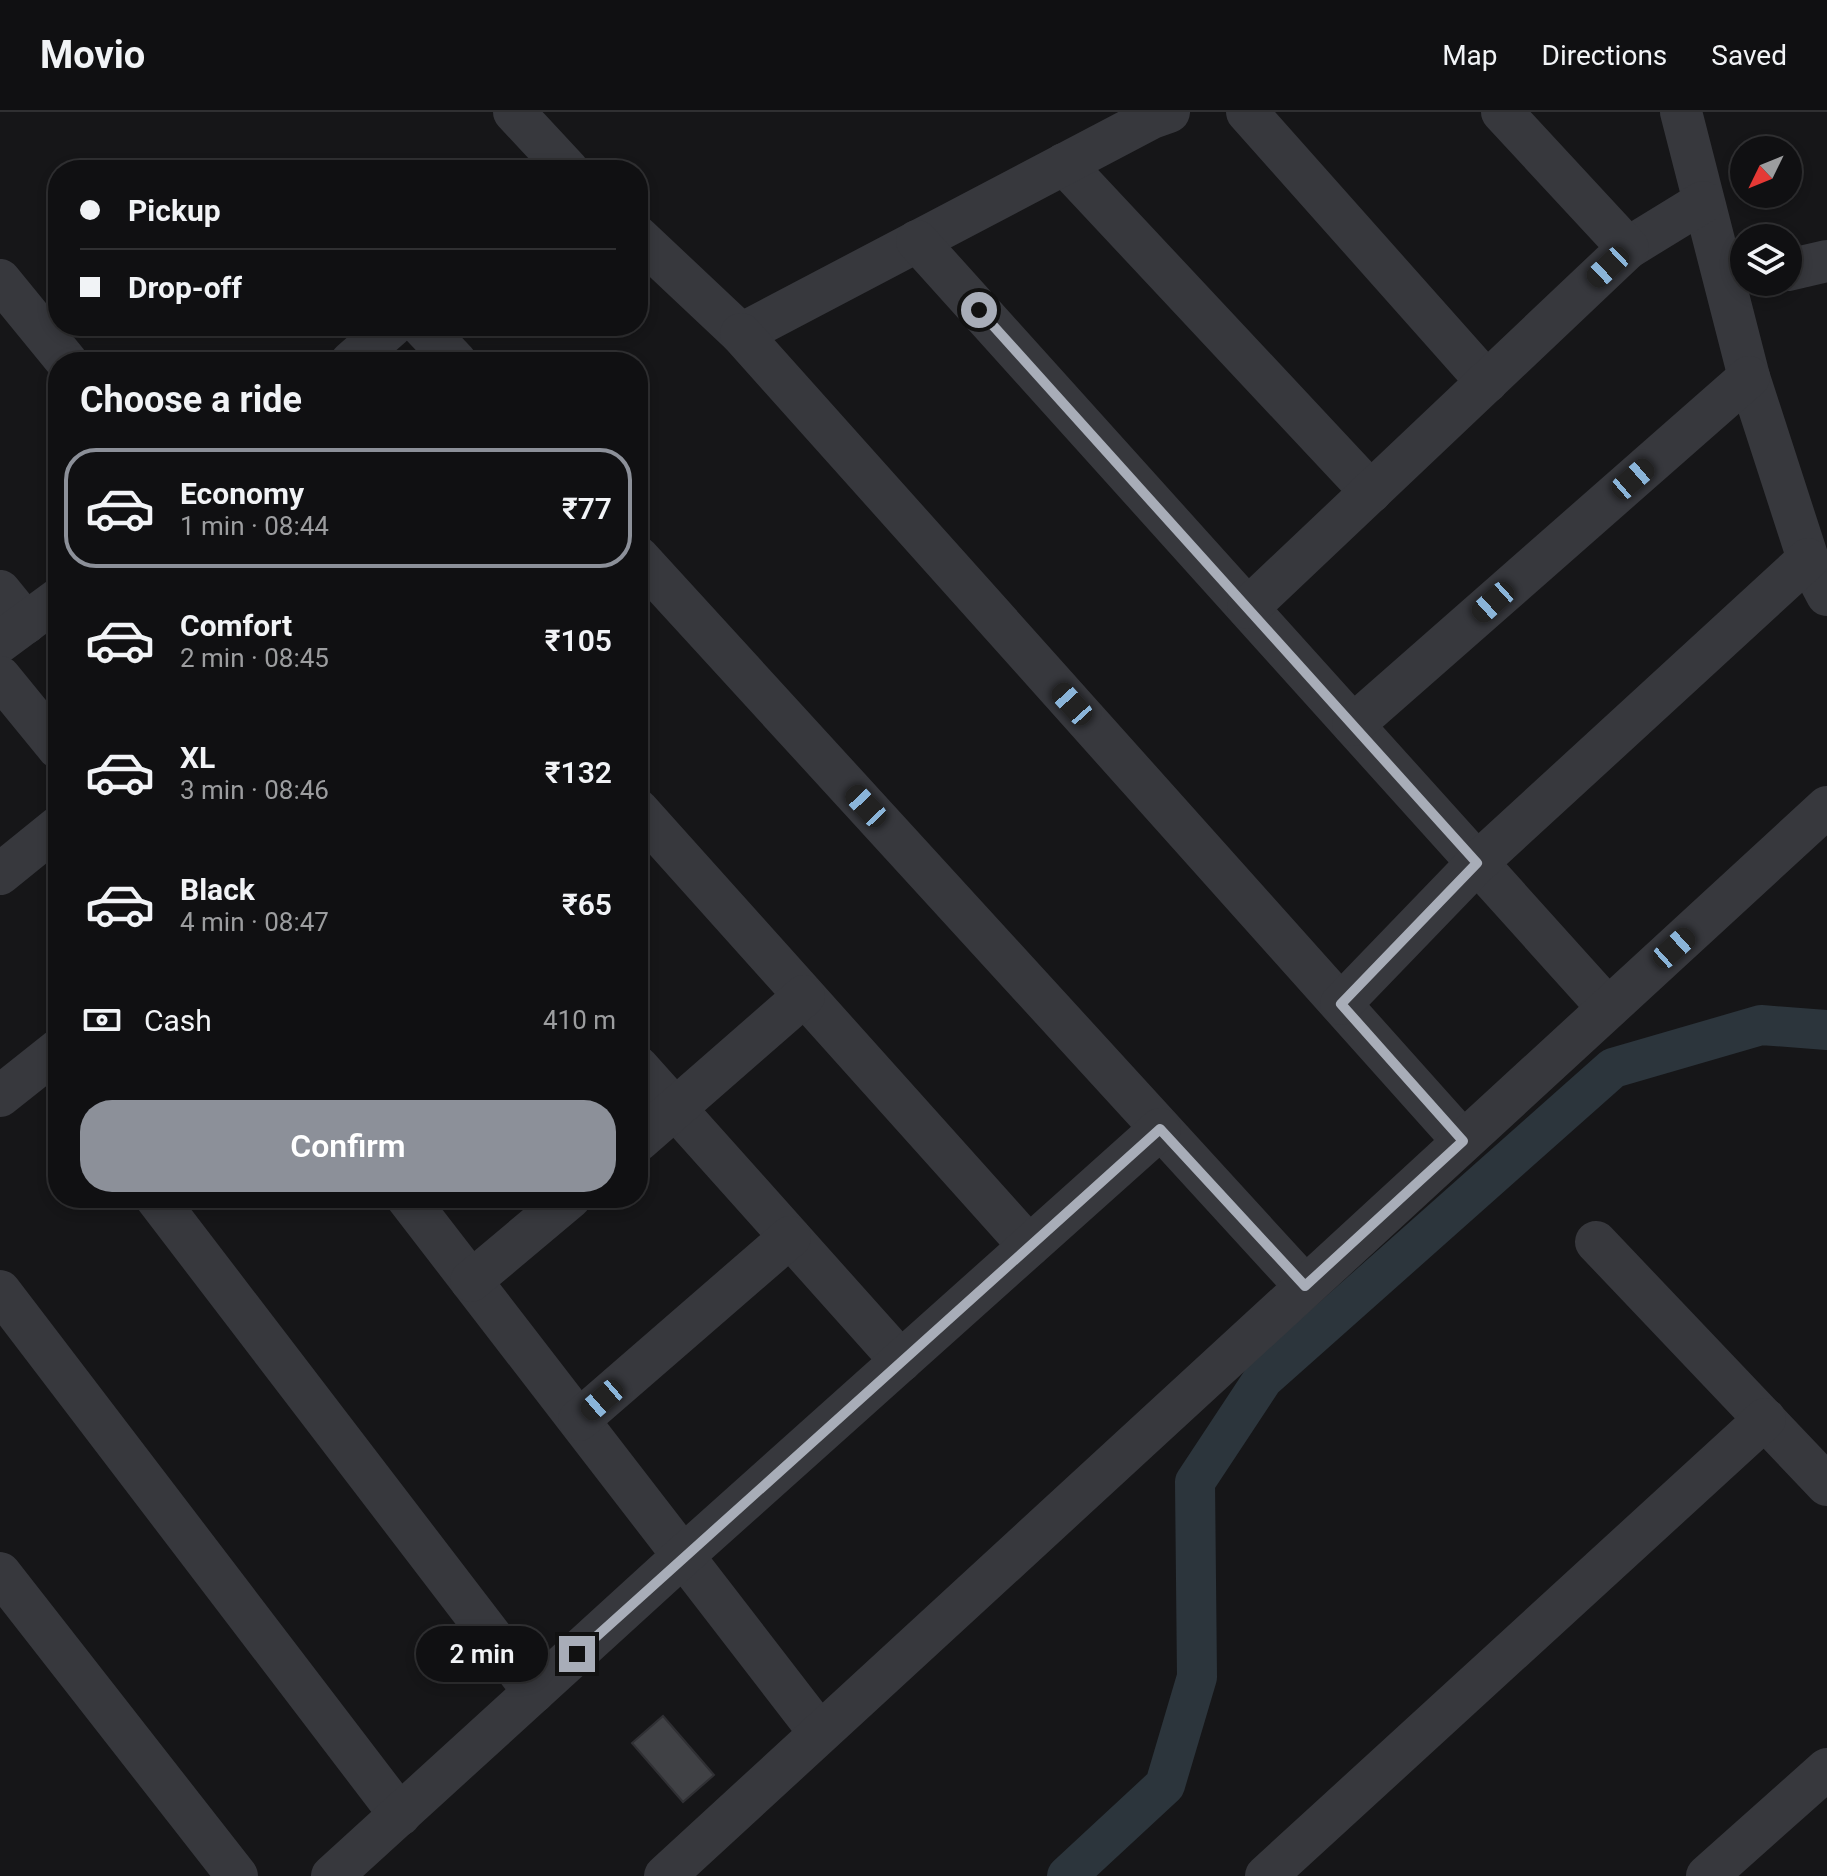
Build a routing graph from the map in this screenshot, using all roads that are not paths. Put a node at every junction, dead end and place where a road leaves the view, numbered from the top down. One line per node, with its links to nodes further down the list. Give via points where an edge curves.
1 (514, 112): 6 (street)
2 (1168, 112): 7 (street)
3 (1247, 112): 24 (street)
4 (1502, 112): 11 (street)
5 (1681, 112): 8 (street)
6 (559, 160)
7 (1064, 164): 9 (street); 25 (street)
8 (1703, 202): 11 (street); 14 (street)
9 (917, 241): 17 (street); 29 (street)
10 (648, 246): 17 (street)
11 (1628, 248): 24 (street)
12 (1827, 261): 13 (street)
13 (1802, 267)
14 (1730, 273)
15 (0, 280): 20 (street)
16 (1736, 296): 23 (street)
17 (741, 334): 40 (street)
18 (381, 336): 21 (street)
19 (431, 336): 22 (street)
20 (59, 352)
21 (362, 352)
22 (447, 352)
23 (1749, 377): 26 (street); 32 (street)
24 (1487, 382): 25 (street)
25 (1371, 492): 29 (street)
26 (1818, 577): 37 (street)
27 (648, 578): 46 (street)
28 (0, 591): 30 (street)
29 (1248, 608): 32 (street)
30 (28, 621)
31 (0, 677): 33 (street)
32 (1353, 725): 37 (street)
33 (48, 736)
34 (1827, 807): 41 (street)
35 (648, 821): 39 (street)
36 (48, 835): 38 (street)
37 (1477, 863): 40 (street); 41 (street)
38 (0, 874)
39 (804, 996): 45 (street); 54 (street)
40 (1341, 1004): 48 (street)
41 (1608, 1008): 48 (street)
42 (48, 1064): 44 (street)
43 (648, 1078): 45 (street)
44 (0, 1096)
45 (676, 1109): 47 (street); 52 (street)
46 (1160, 1129): 54 (street); 56 (street)
47 (648, 1133)
48 (1463, 1141): 56 (street)
49 (164, 1208): 64 (street)
50 (415, 1208): 55 (street)
51 (558, 1208): 55 (street)
52 (790, 1237): 58 (street); 60 (street)
53 (1596, 1242): 59 (street)
54 (1029, 1246): 58 (street)
55 (471, 1281): 60 (street)
56 (1305, 1286): 65 (street)
57 (0, 1291): 67 (street)
58 (901, 1361): 62 (street)
59 (1765, 1419): 61 (street); 71 (street)
60 (579, 1420): 62 (street)
61 (1827, 1485)
62 (683, 1556): 64 (street); 65 (street)
63 (0, 1573): 68 (street)
64 (534, 1692): 67 (street)
65 (819, 1732): 70 (street)
66 (1827, 1769): 72 (street)
67 (400, 1815): 69 (street)
68 (237, 1876)
69 (332, 1876)
70 (665, 1876)
71 (1266, 1876)
72 (1707, 1876)

